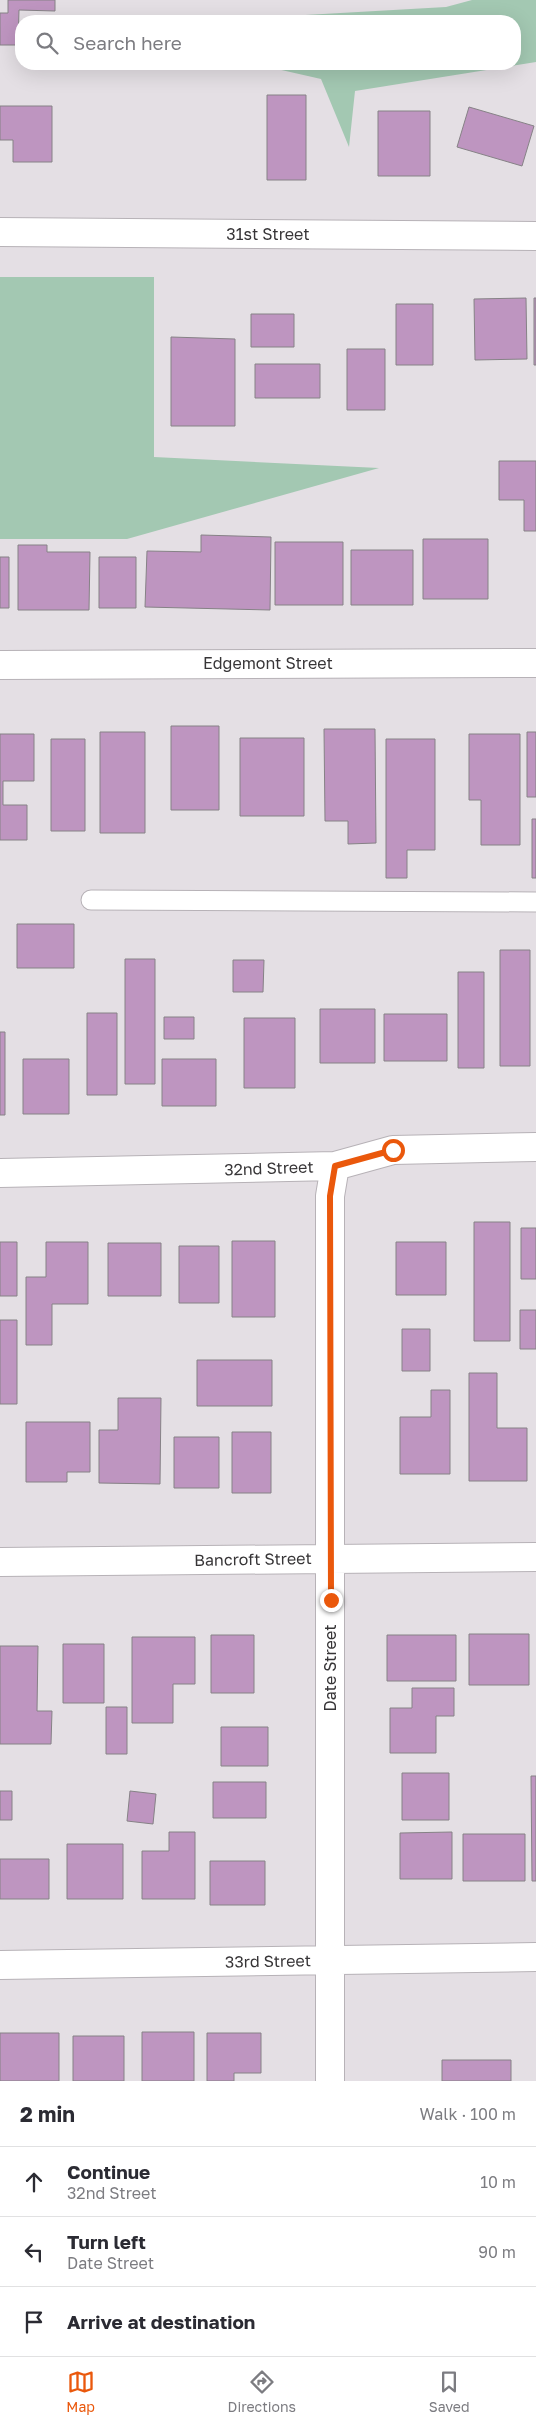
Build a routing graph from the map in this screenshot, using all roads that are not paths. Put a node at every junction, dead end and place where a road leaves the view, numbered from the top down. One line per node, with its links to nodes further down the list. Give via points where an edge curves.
1 (0, 232): 2 (street, 31st Street)
2 (536, 236)
3 (536, 663): 4 (street, Edgemont Street)
4 (0, 665)
5 (91, 900): 6 (lane)
6 (536, 902)
7 (536, 1147): 8 (street, 32nd Street, via 393,1150)
8 (335, 1166): 9 (street, 32nd Street); 11 (street, Date Street, via 330,1196)
9 (0, 1173)
10 (536, 1557): 11 (street, Bancroft Street)
11 (330, 1558): 12 (street, Bancroft Street); 14 (street, Date Street)
12 (0, 1562)
13 (536, 1958): 14 (street, 33rd Street)
14 (329, 1960): 15 (street, 33rd Street); 16 (street, Date Street)
15 (0, 1965)
16 (330, 2081)

